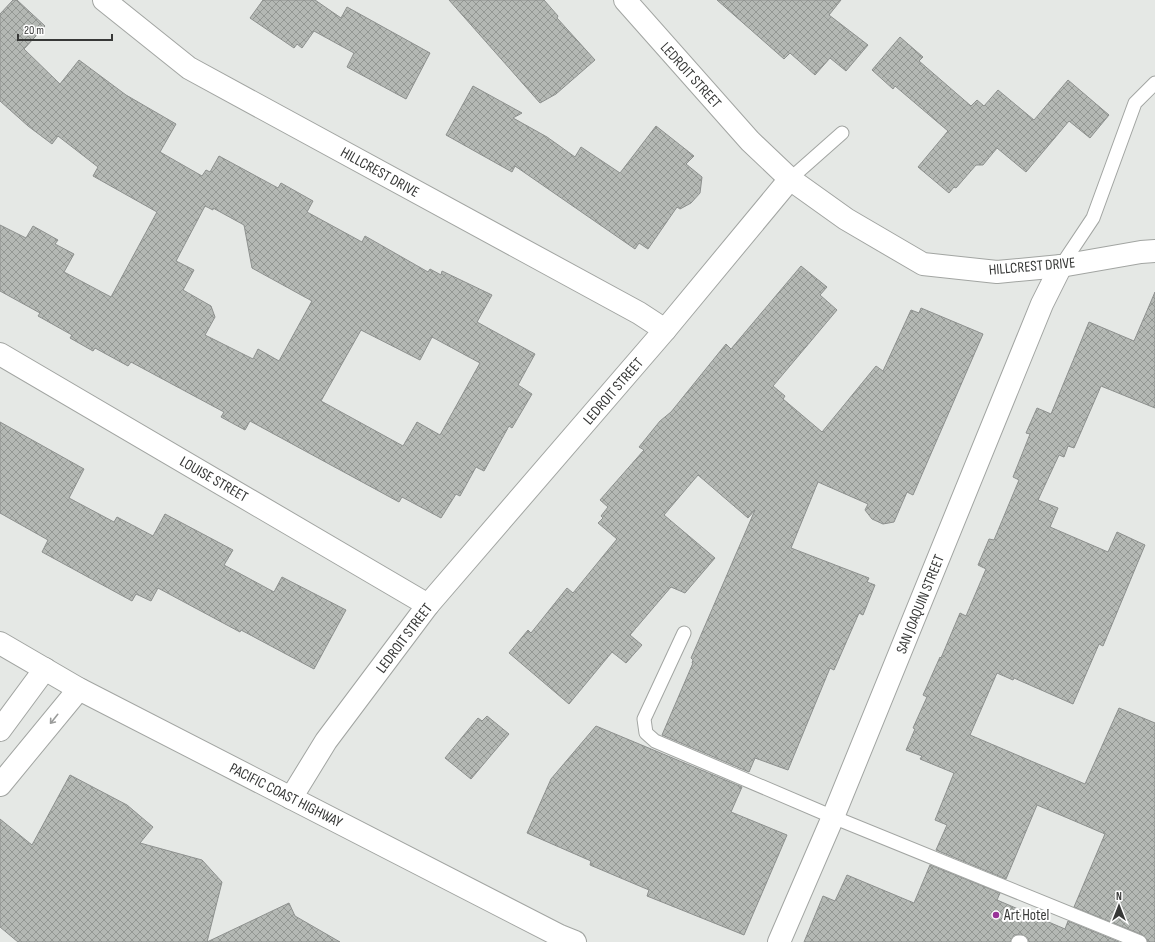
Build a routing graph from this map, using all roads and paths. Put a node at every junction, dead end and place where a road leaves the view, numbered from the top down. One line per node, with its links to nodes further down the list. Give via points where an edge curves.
1 (104, 0): 8 (main road, HILLCREST DRIVE, via 189,68 632,309)
2 (625, 0): 5 (main road, LEDROIT STREET, via 750,141)
3 (1155, 83): 7 (lane, via 1135,103 1093,218)
4 (842, 133): 5 (lane)
5 (790, 179): 7 (main road, HILLCREST DRIVE, via 846,219 923,264 997,272); 8 (main road, LEDROIT STREET)
6 (1155, 251): 7 (main road, HILLCREST DRIVE)
7 (1061, 266): 18 (main road, SAN JOAQUIN STREET, via 1042,304)
8 (666, 330): 10 (main road, LEDROIT STREET)
9 (0, 354): 10 (main road, LOUISE STREET)
10 (428, 605): 17 (main road, LEDROIT STREET, via 326,741)
11 (684, 633): 18 (lane, via 644,719 646,733 655,741)
12 (0, 643): 13 (main road, PACIFIC COAST HIGHWAY)
13 (45, 669): 14 (main road, PACIFIC COAST HIGHWAY); 15 (main road)
14 (79, 689): 16 (main road, one-way to 16); 17 (main road, PACIFIC COAST HIGHWAY)
15 (0, 730)
16 (0, 785)
17 (291, 798): 19 (main road, PACIFIC COAST HIGHWAY)
18 (833, 817): 20 (main road, SAN JOAQUIN STREET); 23 (lane)
19 (564, 940)
20 (779, 942)
21 (1018, 942): 22 (lane)
22 (1021, 942)
23 (1140, 942)

